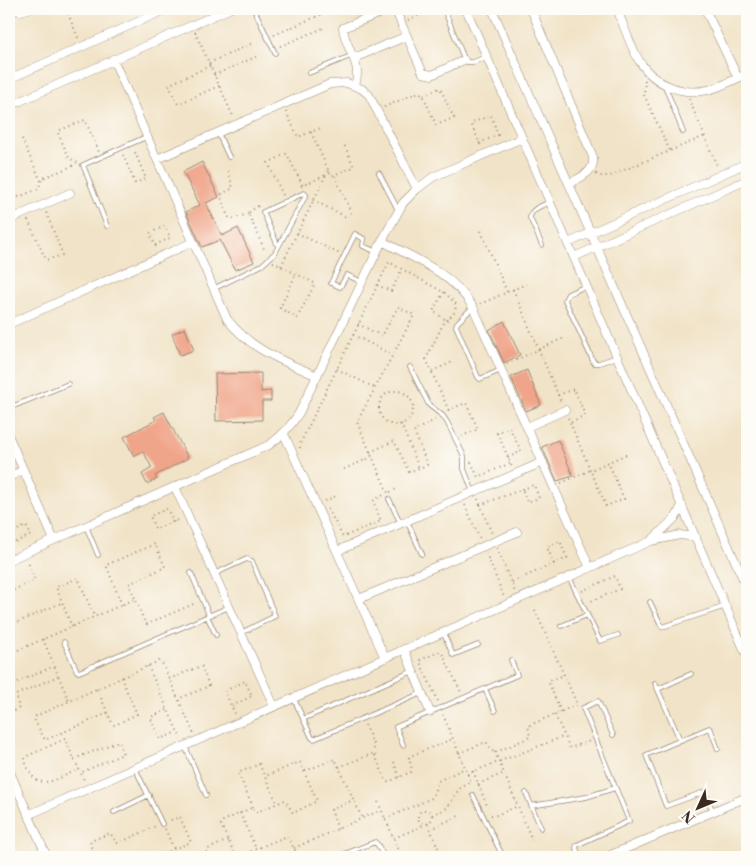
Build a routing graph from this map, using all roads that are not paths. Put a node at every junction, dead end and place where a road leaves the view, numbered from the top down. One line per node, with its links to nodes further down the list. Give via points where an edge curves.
1 (9, 9): 2 (street)
2 (28, 9)
3 (167, 9): 23 (street)
4 (229, 9): 18 (street)
5 (254, 9): 15 (lane)
6 (390, 9): 17 (street, via 344,27)
7 (395, 9): 14 (street)
8 (446, 9): 19 (lane)
9 (466, 9): 16 (street)
10 (492, 9): 36 (street)
11 (531, 9): 36 (street, via 593,157 594,163 589,172)
12 (617, 9): 24 (street, via 640,61)
13 (705, 9): 22 (street)
14 (407, 36): 17 (street); 19 (street, via 421,71 426,75)
15 (274, 51)
16 (487, 56): 19 (lane, via 471,62); 30 (street)
17 (354, 57): 20 (lane); 25 (street, via 358,71)
18 (113, 60): 26 (street); 29 (street)
19 (464, 60)
20 (309, 73)
21 (747, 74): 22 (street)
22 (738, 78): 24 (street, via 709,90 686,91)
23 (9, 79)
24 (664, 84): 27 (lane)
25 (355, 85): 28 (street, via 330,84); 37 (street, via 369,95)
26 (9, 106)
27 (683, 132)
28 (218, 133): 31 (lane); 32 (street)
29 (147, 136): 32 (street); 42 (lane, via 81,164)
30 (522, 138): 37 (street, via 433,177); 39 (street)
31 (229, 157)
32 (157, 160): 45 (street)
33 (747, 163): 43 (street)
34 (379, 173): 40 (lane)
35 (747, 180): 49 (street)
36 (569, 184): 43 (street)
37 (417, 189): 40 (street)
38 (70, 194): 41 (street)
39 (550, 202): 46 (street); 48 (lane, via 530,215)
40 (398, 210): 44 (street)
41 (9, 220)
42 (107, 226)
43 (590, 233): 46 (street); 49 (street)
44 (382, 241): 50 (street); 55 (street, via 444,274)
45 (193, 242): 54 (street); 56 (street)
46 (568, 243): 51 (street)
47 (278, 246): 47 (lane, via 306,195 304,193 263,212); 54 (lane, via 262,265)
48 (542, 246)
49 (596, 247): 51 (street); 88 (street)
50 (377, 252): 52 (street); 52 (lane, via 363,246 364,239 355,234 331,283 340,288 347,276)
51 (574, 257): 53 (street)
52 (362, 282): 60 (street)
53 (586, 286): 57 (street); 57 (lane, via 568,294 566,300 594,363)
54 (213, 289): 60 (street, via 228,319 246,341)
55 (473, 307): 59 (street); 59 (lane, via 456,326 478,377 480,379)
56 (9, 324)
57 (617, 357): 73 (street)
58 (410, 367): 71 (lane, via 429,406 443,416 456,439)
59 (501, 368): 64 (street)
60 (317, 376): 65 (street, via 299,413)
61 (68, 384): 62 (lane)
62 (9, 408)
63 (565, 410): 64 (street)
64 (527, 427): 67 (street)
65 (284, 434): 70 (street, via 269,445); 80 (street)
66 (9, 437): 68 (street)
67 (543, 462): 71 (street); 84 (street)
68 (23, 470): 69 (street); 78 (street)
69 (9, 477)
70 (175, 487): 75 (street); 86 (street)
71 (473, 492): 74 (street)
72 (389, 499): 74 (lane)
73 (682, 505): 77 (street); 79 (street, via 674,520)
74 (404, 522): 80 (street); 81 (lane)
75 (86, 526): 78 (street); 82 (lane)
76 (517, 532): 89 (street)
77 (696, 537): 79 (street, via 680,535); 91 (street)
78 (54, 540): 83 (street)
79 (651, 540): 84 (street)
80 (337, 551): 89 (street)
81 (422, 554)
82 (98, 555)
83 (9, 560)
84 (590, 568): 87 (street)
85 (191, 573): 94 (lane)
86 (214, 574): 92 (street); 97 (lane, via 247,559 252,561 275,616)
87 (569, 577): 93 (lane); 96 (street)
88 (747, 588)
89 (359, 599): 104 (street)
90 (650, 602): 91 (lane, via 662,628)
91 (726, 606): 103 (street)
92 (229, 607): 94 (lane); 97 (street)
93 (587, 615): 95 (lane); 99 (lane, via 600,641)
94 (208, 616): 98 (lane); 100 (lane, via 79,672)
95 (561, 626)
96 (442, 632): 101 (lane, via 453,655); 102 (street)
97 (241, 633): 113 (street)
98 (216, 635)
99 (618, 635)
100 (64, 642)
101 (478, 645)
102 (404, 649): 104 (street); 106 (street)
103 (747, 656)
104 (385, 658): 112 (street)
105 (511, 660): 109 (lane, via 517,674)
106 (413, 671): 111 (street); 116 (lane)
107 (691, 674): 110 (lane)
108 (655, 683): 110 (lane)
109 (485, 689): 114 (lane); 115 (lane)
110 (658, 689): 118 (lane)
111 (422, 692): 115 (street); 116 (lane, via 313,739)
112 (294, 698): 113 (street); 116 (lane)
113 (274, 706): 120 (street)
114 (495, 711)
115 (430, 712): 119 (lane, via 396,727)
116 (303, 719)
117 (613, 735): 124 (lane, via 597,701 583,708)
118 (680, 740): 121 (lane, via 710,728); 131 (lane, via 646,755 666,806 703,792)
119 (403, 745)
120 (184, 746): 122 (street); 127 (lane)
121 (718, 749)
122 (135, 768): 126 (lane); 133 (street)
123 (9, 770): 133 (street)
124 (615, 788): 130 (lane, via 586,797); 140 (lane, via 628,822 577,845)
125 (526, 793): 130 (lane)
126 (149, 795): 132 (lane); 134 (lane)
127 (206, 795)
128 (473, 795): 139 (lane)
129 (747, 797): 131 (street)
130 (532, 806): 135 (lane)
131 (713, 811): 141 (street)
132 (114, 812)
133 (28, 814): 136 (street)
134 (162, 824)
135 (541, 828)
136 (47, 857)
137 (337, 857): 138 (lane, via 375,842)
138 (384, 857)
139 (503, 857)
140 (580, 857)
141 (606, 857)

